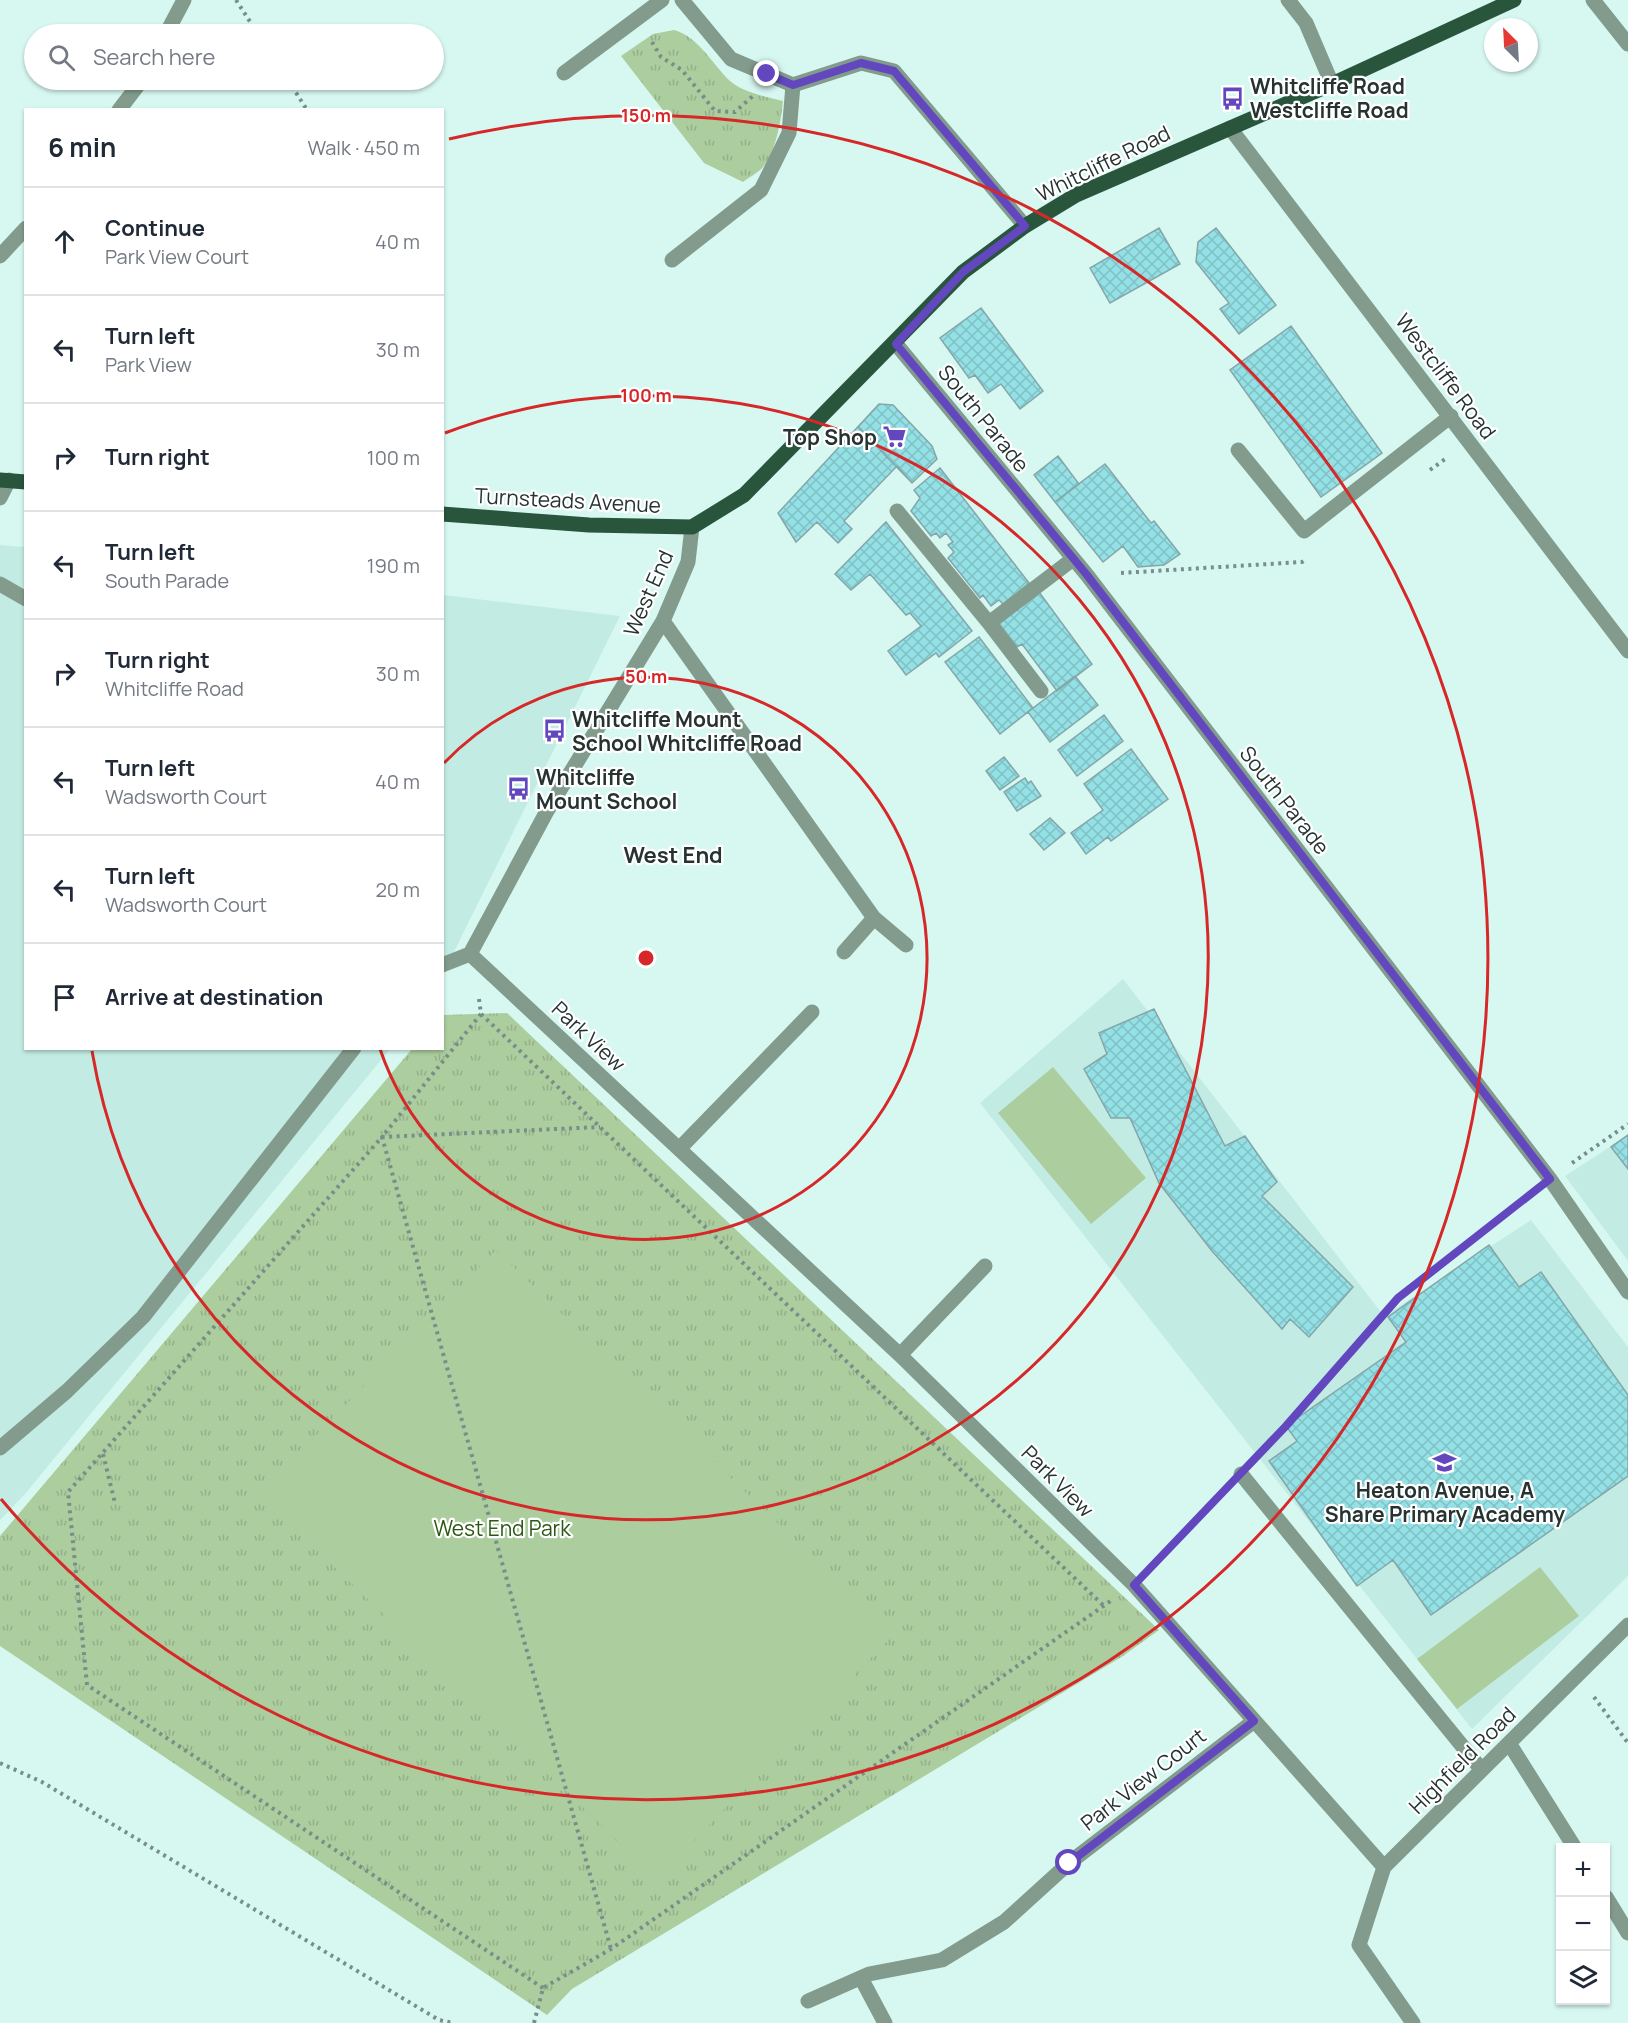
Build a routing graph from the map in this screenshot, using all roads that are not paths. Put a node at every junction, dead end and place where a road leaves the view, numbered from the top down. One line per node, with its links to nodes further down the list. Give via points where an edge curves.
1 (184, 0): 7 (street)
2 (662, 0): 9 (street)
3 (681, 0): 11 (street, via 731,59)
4 (1288, 0): 10 (street, via 1306,23)
5 (1514, 0): 10 (main road, Whitcliffe Road)
6 (1593, 0): 8 (street)
7 (171, 24)
8 (1628, 44)
9 (564, 73)
10 (1332, 84): 14 (main road, Whitcliffe Road)
11 (793, 85): 15 (street, via 861,63 894,71); 18 (street, via 789,133 761,190)
12 (134, 90): 13 (street)
13 (121, 108)
14 (1230, 128): 15 (main road, Whitcliffe Road, via 1076,195); 20 (street, Westcliffe Road)
15 (1025, 226): 19 (main road, Whitcliffe Road, via 963,272)
16 (24, 230): 17 (street)
17 (0, 256)
18 (672, 260)
19 (896, 344): 27 (main road, Whitcliffe Road, via 744,495); 28 (street, South Parade)
20 (1451, 416): 21 (street, via 1304,531); 33 (street, Westcliffe Road)
21 (1238, 450)
22 (4, 480): 23 (main road); 24 (street)
23 (24, 482)
24 (0, 498)
25 (897, 511): 32 (street)
26 (444, 514): 27 (main road, Turnsteads Avenue, via 589,525)
27 (692, 527): 31 (street, West End, via 688,562)
28 (1073, 559): 32 (street); 44 (street, South Parade, via 1550,1179)
29 (0, 584): 30 (street)
30 (24, 598)
31 (663, 621): 35 (street); 38 (street, West End, via 547,811)
32 (989, 623): 34 (street)
33 (1628, 651)
34 (1041, 691)
35 (874, 918): 36 (street); 37 (street)
36 (906, 945)
37 (844, 952)
38 (470, 954): 39 (street); 42 (street, Park View)
39 (444, 964)
40 (812, 1012): 42 (street)
41 (352, 1050): 46 (street, via 143,1317 67,1391)
42 (679, 1149): 45 (street, Park View)
43 (985, 1266): 45 (street)
44 (1628, 1292)
45 (900, 1355): 49 (street, Park View, via 1134,1585)
46 (0, 1448)
47 (1240, 1474): 51 (street)
48 (1628, 1625): 50 (street, Highfield Road)
49 (1254, 1721): 53 (street, Park View); 56 (street, Park View Court, via 1069,1863 1004,1922 942,1960)
50 (1509, 1743): 51 (street, Highfield Road); 52 (street)
51 (1481, 1769): 53 (street, Highfield Road)
52 (1572, 1843)
53 (1384, 1867): 59 (street, Highfield Road, via 1359,1945)
54 (1610, 1905): 55 (street)
55 (1628, 1933)
56 (861, 1978): 57 (street, Park View Court); 58 (street)
57 (808, 2001)
58 (885, 2023)
59 (1413, 2023)

